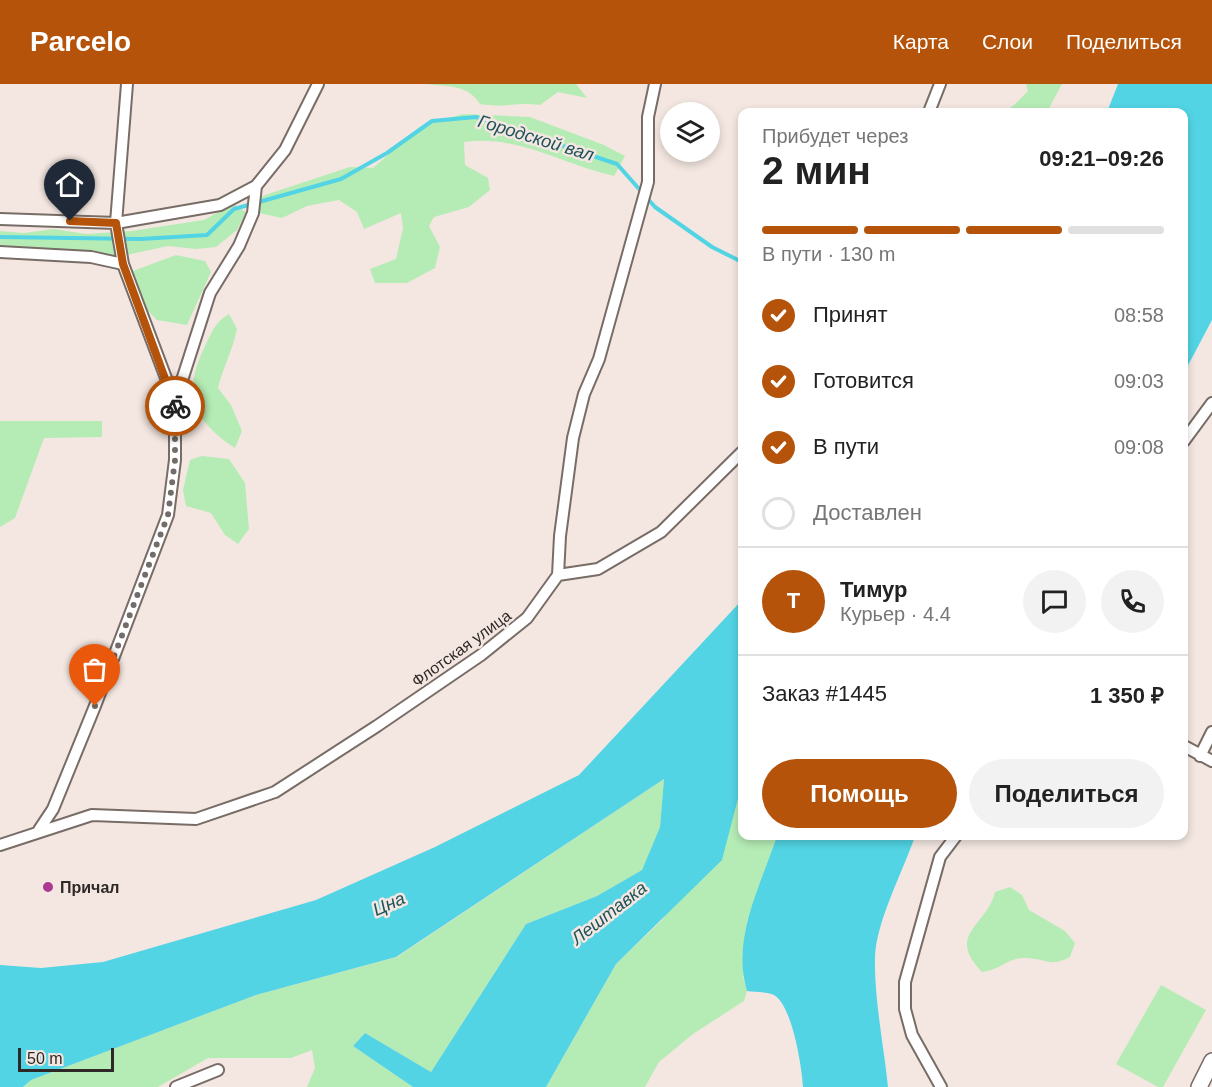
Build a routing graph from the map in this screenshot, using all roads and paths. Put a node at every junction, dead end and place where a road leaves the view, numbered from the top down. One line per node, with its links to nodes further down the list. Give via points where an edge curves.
1 (127, 84): 8 (street)
2 (318, 84): 6 (street, via 285,150)
3 (655, 84): 15 (street, via 648,117 647,185 573,438)
4 (940, 84): 5 (street)
5 (931, 108)
6 (256, 186): 8 (street, via 220,205); 11 (street, via 253,213 239,246 210,292)
7 (0, 219): 8 (street)
8 (117, 228): 10 (street)
9 (0, 252): 10 (street, via 91,257)
10 (123, 264): 11 (street)
11 (175, 402): 20 (street, via 175,460 168,515 91,717 53,809)
12 (1212, 403): 13 (street)
13 (1188, 436)
14 (738, 456): 15 (street, via 661,532 598,569)
15 (558, 575): 20 (street, Флотская улица, via 527,618 480,655 275,792 196,819 92,815)
16 (1212, 732): 18 (street)
17 (1188, 748): 18 (street)
18 (1200, 756): 19 (street)
19 (1212, 761)
20 (39, 830): 22 (street, Флотская улица)
21 (953, 840): 25 (street, via 940,857 905,981 912,1035)
22 (0, 845)
23 (1212, 1061): 27 (street)
24 (218, 1070): 26 (street)
25 (938, 1086)
26 (176, 1087)
27 (1199, 1087)

